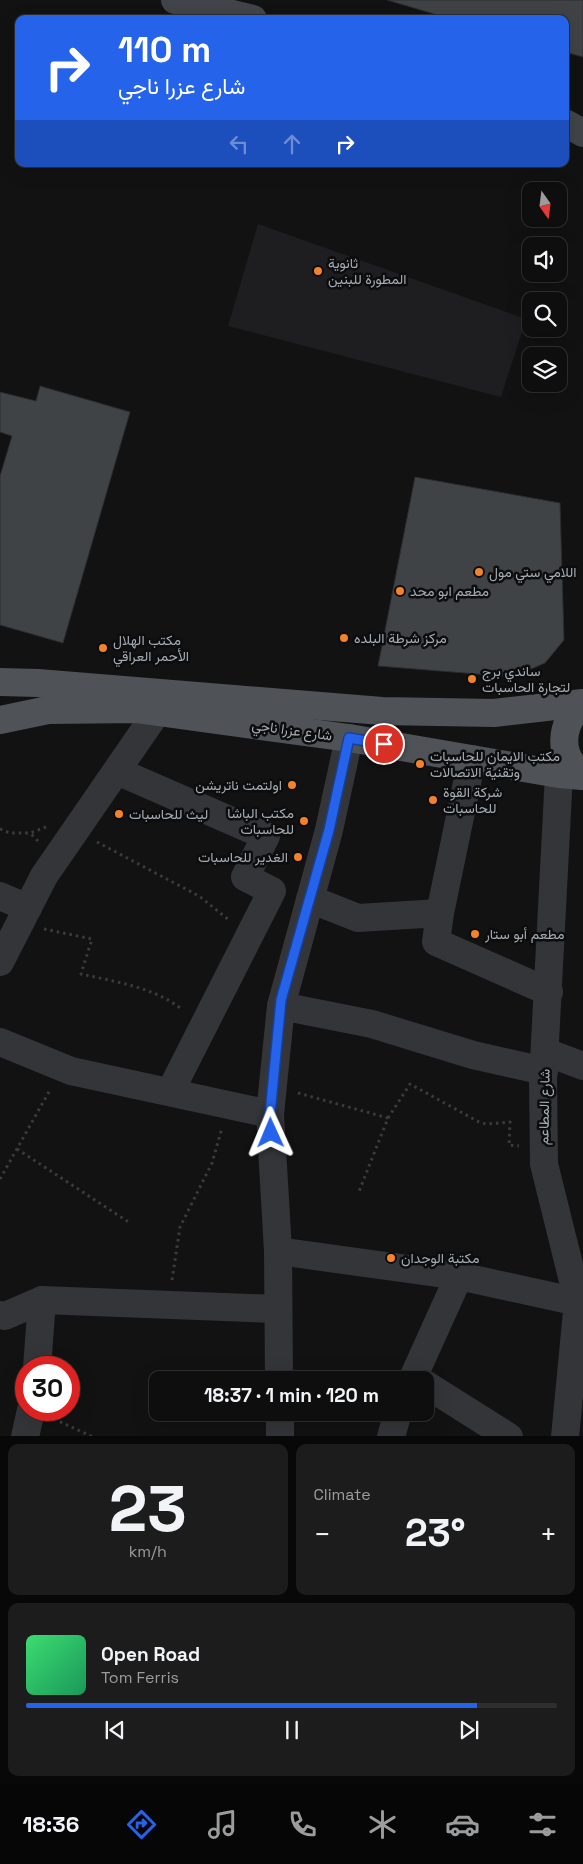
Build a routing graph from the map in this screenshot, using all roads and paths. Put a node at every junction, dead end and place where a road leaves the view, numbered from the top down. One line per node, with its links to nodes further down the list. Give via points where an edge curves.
1 (175, 0): 2 (street)
2 (237, 15)
3 (569, 126): 4 (street)
4 (583, 133)
5 (0, 682): 6 (main road, شارع عزرا ناجي, via 382,710 494,713)
6 (583, 703): 12 (main road, via 572,712 563,739 565,753)
7 (157, 712): 8 (main road, شارع عزرا ناجي, via 136,709 58,710); 9 (main road, شارع عزرا ناجي); 11 (street)
8 (0, 720)
9 (349, 738): 10 (main road, شارع عزرا ناجي); 17 (street)
10 (472, 759): 12 (main road, شارع عزرا ناجي); 18 (street)
11 (116, 771): 14 (street); 20 (street, via 266,836 245,877 272,891)
12 (575, 775): 22 (street, شارع المطاعم)
13 (0, 828): 15 (path, via 10,833)
14 (76, 830): 19 (street, via 44,876); 20 (path, via 199,896)
15 (30, 833)
16 (0, 896): 19 (street)
17 (310, 899): 18 (street, via 358,918); 23 (street)
18 (440, 912): 22 (street, via 436,942)
19 (24, 916): 21 (street); 24 (path, via 92,939 81,974 137,986 172,1001)
20 (249, 936): 24 (street)
21 (0, 962)
22 (549, 992): 26 (street, شارع المطاعم)
23 (281, 1006): 26 (street, via 372,1024 473,1055); 29 (street)
24 (204, 1025): 30 (street)
25 (0, 1042): 28 (street)
26 (545, 1062): 27 (street); 34 (street, شارع المطاعم)
27 (583, 1066)
28 (63, 1068): 30 (street); 35 (path)
29 (273, 1086): 32 (street); 33 (path)
30 (170, 1092): 31 (street)
31 (228, 1105): 32 (street); 43 (path, via 212,1163 180,1227)
32 (270, 1114): 39 (street)
33 (388, 1118): 34 (path, via 410,1084 480,1122 510,1122 509,1145); 37 (path)
34 (544, 1148): 42 (street, شارع المطاعم, via 544,1164)
35 (17, 1149): 36 (path); 38 (path)
36 (0, 1179)
37 (358, 1194)
38 (130, 1224)
39 (278, 1251): 40 (street); 44 (street)
40 (459, 1276): 42 (street); 48 (street)
41 (42, 1300): 43 (street); 45 (street, via 5,1316); 46 (street)
42 (580, 1302): 59 (street, شارع المطاعم)
43 (168, 1305): 44 (street)
44 (277, 1309): 47 (street)
45 (0, 1315)
46 (38, 1356)
47 (279, 1371)
48 (421, 1371)
49 (434, 1390): 58 (street)
50 (36, 1421): 54 (street)
51 (58, 1421): 55 (path)
52 (280, 1421): 56 (street)
53 (395, 1421): 57 (street)
54 (24, 1436)
55 (93, 1436)
56 (280, 1436)
57 (391, 1436)
58 (509, 1436)
59 (565, 1436)

